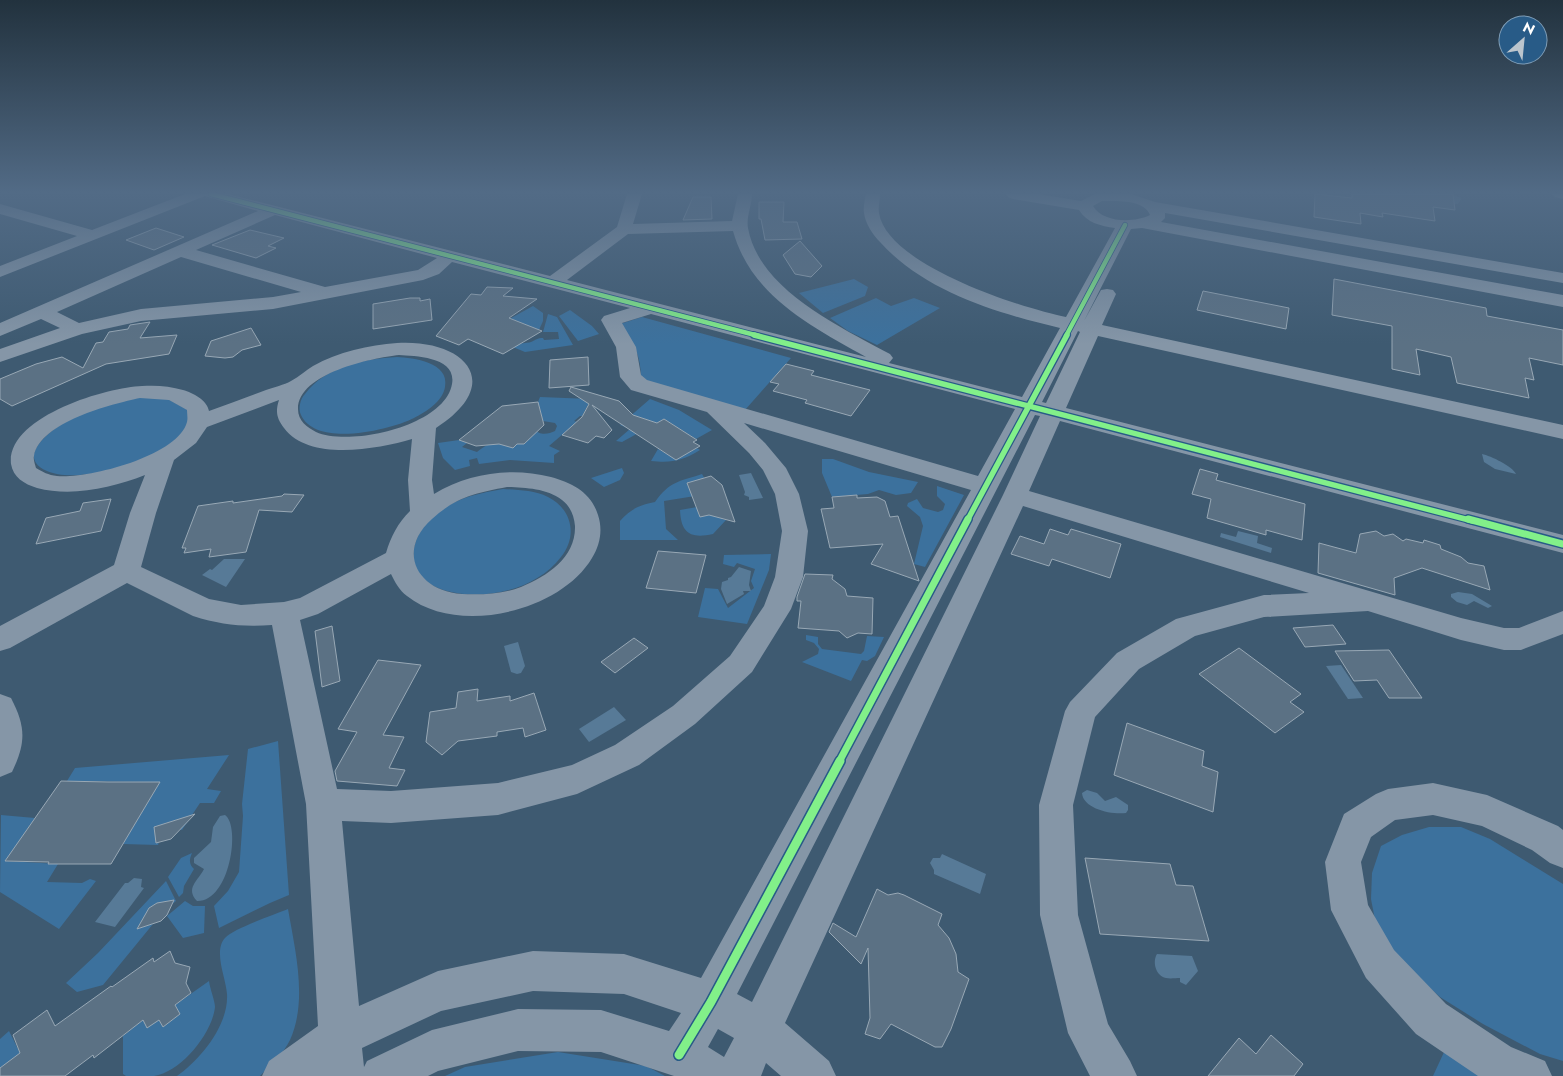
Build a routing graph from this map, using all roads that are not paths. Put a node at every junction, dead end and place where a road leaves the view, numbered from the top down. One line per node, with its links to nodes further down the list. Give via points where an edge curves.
1 (69, 244): 12 (street)
2 (196, 244): 10 (street)
3 (408, 244): 11 (street)
4 (604, 244): 14 (street)
5 (745, 244): 23 (street, via 752,261 772,285 799,308)
6 (891, 244): 19 (street, via 912,262 948,284 1004,307)
7 (1123, 244): 19 (street)
8 (1302, 244): 16 (street)
9 (1356, 244): 13 (street)
10 (180, 251): 15 (street); 18 (street)
11 (450, 255): 14 (street); 15 (street, via 423,276)
12 (0, 272)
13 (1563, 278)
14 (554, 282): 17 (street)
15 (323, 292): 20 (street, via 273,302 141,315)
16 (1563, 301)
17 (652, 308): 23 (street); 25 (street, via 611,320 626,347 633,380 639,385)
18 (42, 312): 20 (street); 21 (street)
19 (1082, 326): 26 (street); 29 (street)
20 (77, 329): 22 (street)
21 (0, 330)
22 (0, 356)
23 (917, 376): 26 (street)
24 (300, 385): 27 (street); 28 (street, via 288,400 286,415 294,429 311,438 336,443 366,442 397,436); 28 (street, via 319,371 371,352 399,349 444,356 458,366 464,380 460,395 447,410)
25 (715, 408): 31 (street); 43 (street, via 774,468 787,494 795,531 789,577 777,609 741,664 684,715 627,756 577,779 498,799 391,807)
26 (1040, 408): 31 (street); 32 (street); 34 (street)
27 (198, 422): 30 (street, via 187,439); 30 (street, via 198,408 187,398 166,392 140,392 78,408 52,422 31,439 22,456 24,471 40,480 66,484 100,481 134,471)
28 (425, 425): 33 (street, via 420,480)
29 (1563, 432)
30 (164, 456): 36 (street)
31 (984, 486): 45 (street)
32 (1015, 495): 37 (street); 46 (street)
33 (423, 512): 35 (street, via 410,526); 35 (street, via 448,496 477,484 507,479 536,481 561,488 579,502 589,520 588,541 576,563 552,582 522,597 487,605 453,604 424,595 406,579)
34 (1563, 544)
35 (399, 558): 38 (street, via 308,606)
36 (126, 571): 38 (street, via 204,610 241,616); 40 (street)
37 (1369, 601): 39 (street, via 1504,639 1521,639); 55 (street, via 1264,606 1186,627 1128,661 1081,712 1056,805 1060,915 1089,1033)
38 (284, 613): 43 (street)
39 (1563, 622)
40 (0, 640)
41 (0, 707): 42 (street, via 8,733)
42 (0, 762)
43 (322, 804): 47 (street)
44 (1563, 851): 56 (street, via 1545,838 1487,811 1433,799 1388,805 1357,826 1343,862 1350,910 1380,964 1431,1019 1498,1064)
45 (711, 1002): 46 (street); 47 (street, via 624,974 533,971 438,991); 48 (street)
46 (760, 1030): 53 (street); 54 (street)
47 (340, 1036): 49 (street); 50 (street)
48 (679, 1054): 51 (street, via 601,1031 518,1030 432,1051); 52 (street)
49 (284, 1076)
50 (343, 1076)
51 (382, 1076)
52 (716, 1076)
53 (738, 1076)
54 (814, 1076)
55 (1115, 1076)
56 (1530, 1076)

